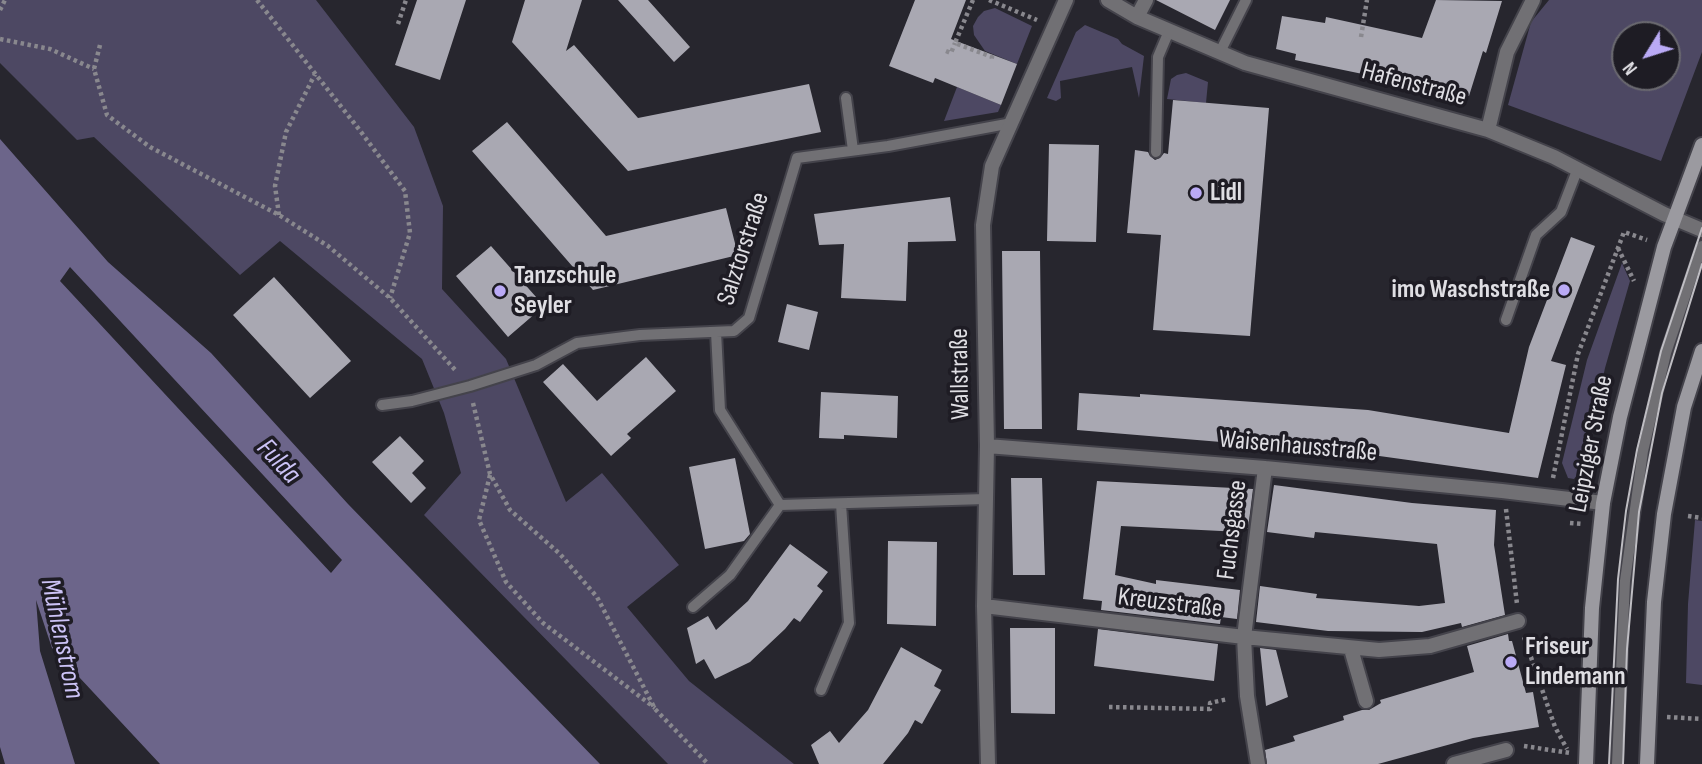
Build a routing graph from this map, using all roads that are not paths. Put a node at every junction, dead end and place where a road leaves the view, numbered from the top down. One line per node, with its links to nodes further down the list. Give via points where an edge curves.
1 (1066, 0): 10 (street, Wallstraße)
2 (1108, 0): 6 (street, Hafenstraße)
3 (1146, 0): 6 (street)
4 (1246, 0): 8 (lane)
5 (1533, 0): 11 (street, via 1507,52)
6 (1137, 17): 7 (street, Hafenstraße)
7 (1169, 31): 8 (street, Hafenstraße); 14 (lane, via 1158,57)
8 (1220, 52): 11 (street, Hafenstraße, via 1310,83)
9 (846, 98): 13 (lane)
10 (1012, 123): 13 (lane, Salztorstraße); 23 (street, Wallstraße, via 992,166 983,225)
11 (1488, 130): 15 (street, Hafenstraße)
12 (1702, 145): 16 (main road, Leipziger Straße)
13 (853, 150): 20 (lane, Salztorstraße, via 797,158 749,318 734,331)
14 (1156, 152)
15 (1578, 168): 16 (street, Hafenstraße); 19 (lane, via 1561,212 1536,235)
16 (1674, 219): 17 (street, Hafenstraße); 26 (main road, Leipziger Straße, via 1620,417)
17 (1702, 230)
18 (1702, 246): 41 (lane, via 1667,353 1643,451 1625,581)
19 (1506, 320)
20 (716, 332): 22 (lane, Salztorstraße, via 577,343 536,365 470,386); 28 (lane, via 720,410)
21 (1702, 351): 42 (main road, via 1684,407 1664,514 1654,602)
22 (382, 405)
23 (987, 446): 24 (street, Waisenhausstraße); 25 (street, Wallstraße)
24 (1265, 468): 26 (street, Waisenhausstraße); 32 (street, Fuchsgasse)
25 (986, 499): 27 (lane); 29 (street, Wallstraße)
26 (1603, 503): 40 (main road, Leipziger Straße, via 1591,621)
27 (841, 504): 28 (lane); 34 (lane, via 849,623)
28 (780, 505): 30 (lane, via 730,575)
29 (984, 606): 32 (street, Kreuzstraße); 37 (street, Wallstraße)
30 (693, 607)
31 (1518, 621): 33 (street, Kreuzstraße, via 1430,646)
32 (1244, 637): 33 (street, Kreuzstraße); 38 (street, Fuchsgasse)
33 (1351, 649): 35 (street)
34 (821, 690)
35 (1366, 701)
36 (1506, 750): 39 (street)
37 (988, 764)
38 (1258, 764)
39 (1454, 764)
40 (1586, 764)
41 (1617, 764)
42 (1647, 764)

